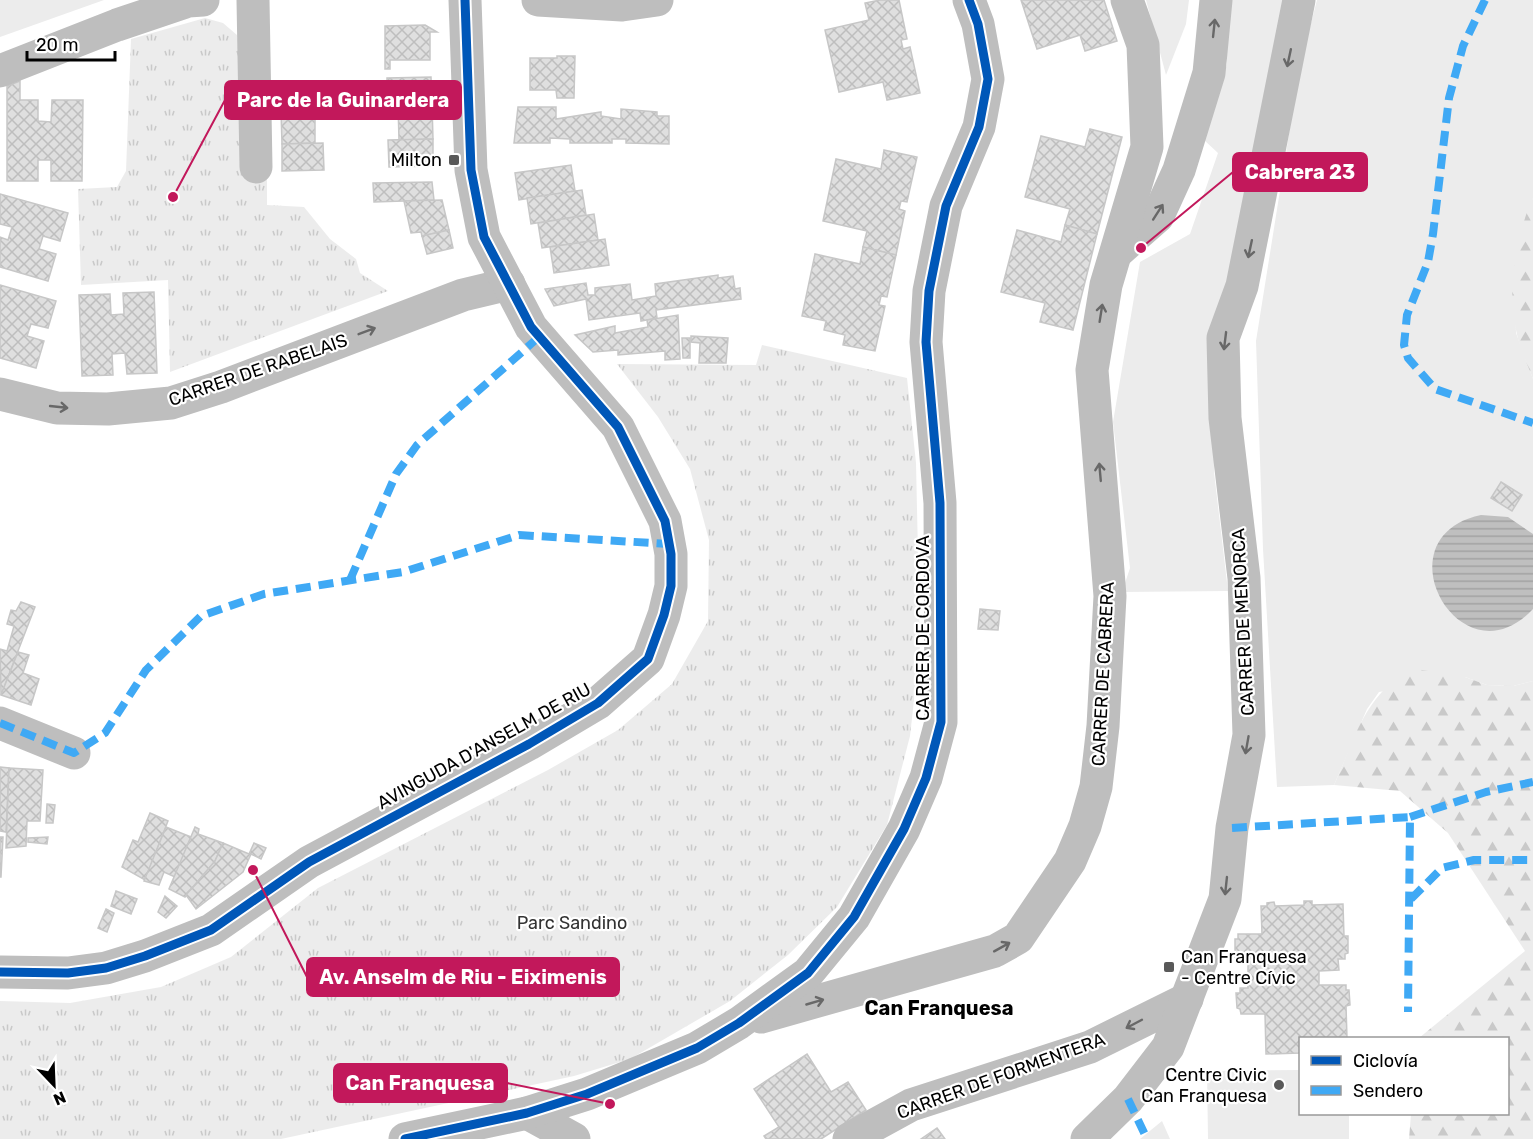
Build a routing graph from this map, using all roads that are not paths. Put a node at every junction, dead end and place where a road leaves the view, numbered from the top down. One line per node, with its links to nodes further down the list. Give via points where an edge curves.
1 (203, 0): 10 (street, via 188,1 117,25)
2 (253, 0): 11 (street)
3 (465, 0): 13 (street, AVINGUDA D'ANSELM DE RIU, via 471,170 484,237)
4 (538, 0): 5 (street, via 622,5)
5 (657, 0)
6 (969, 0): 19 (street, CARRER DE CORDOVA, via 978,24 988,79 979,127 946,206 929,291 926,342 940,503 941,722 926,778 904,829 854,917 808,973)
7 (1127, 0): 12 (street, CARRER DE CABRERA, via 1143,45 1146,147)
8 (1216, 0): 12 (street, one-way to 8, via 1158,216 1179,170 1209,73)
9 (1299, 0): 18 (street, CARRER DE MENORCA, one-way to 18, via 1242,286 1223,338 1225,418 1244,578 1249,735 1232,828 1225,899)
10 (0, 71)
11 (256, 166)
12 (1116, 253): 19 (street, CARRER DE CABRERA, one-way to 12, via 995,951 1018,938 1070,861 1096,787 1103,726 1110,596 1092,370 1106,285)
13 (509, 284): 14 (street, CARRER DE RABELAIS, one-way to 13, via 57,408 171,403 463,295); 17 (street, AVINGUDA D'ANSELM DE RIU, via 531,327 618,428 665,521 671,586 648,659 598,703 309,862 211,930 106,968 68,973)
14 (0, 394)
15 (0, 723): 16 (street)
16 (74, 753)
17 (0, 972)
18 (1187, 999): 23 (street, CARRER DE FORMENTERA, one-way to 23, via 1090,1047 911,1105); 24 (street, CARRER DE MENORCA, via 1168,1047 1128,1099)
19 (739, 1023): 20 (street, CARRER DE CORDOVA, via 697,1048 624,1079)
20 (526, 1113): 21 (street, CARRER DE CORDOVA); 22 (street)
21 (405, 1139)
22 (574, 1139)
23 (849, 1139)
24 (1087, 1139)

